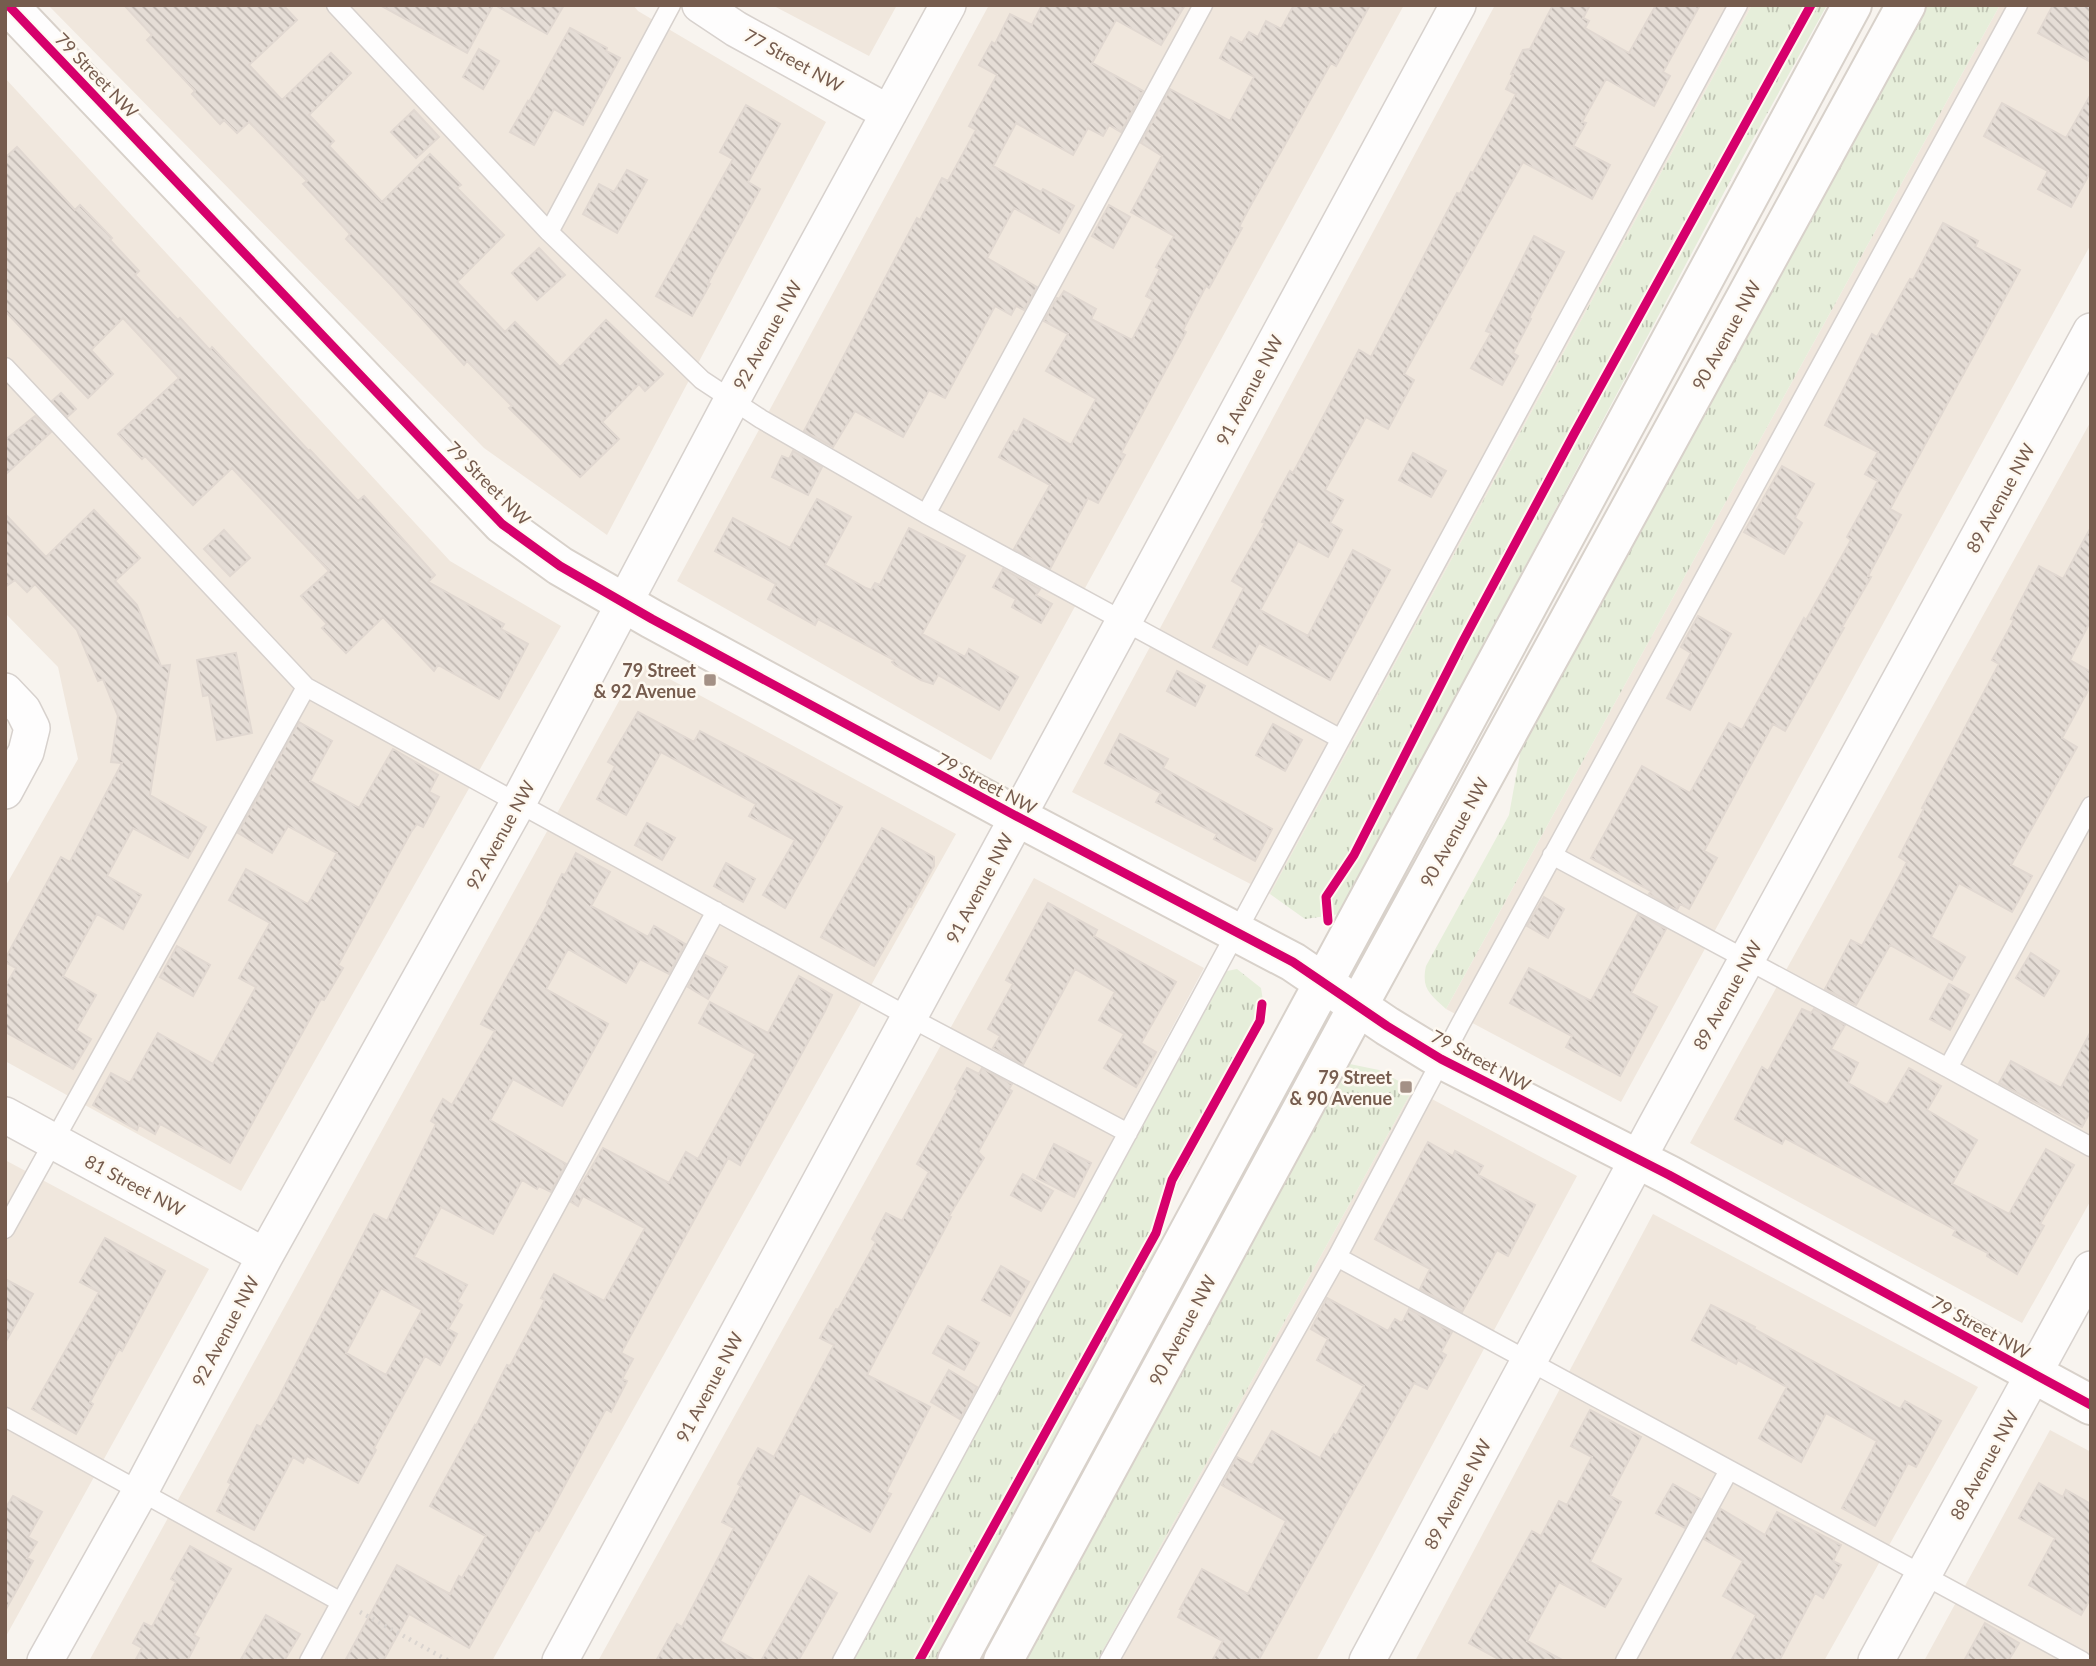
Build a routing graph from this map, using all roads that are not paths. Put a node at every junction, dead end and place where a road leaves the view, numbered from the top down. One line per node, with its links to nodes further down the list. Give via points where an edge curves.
1 (8, 5): 18 (main road, 79 Street NW, via 502,524 560,566)
2 (336, 5): 13 (lane)
3 (671, 5): 13 (lane)
4 (699, 5): 12 (street, 77 Street NW)
5 (948, 5): 12 (street, 92 Avenue NW)
6 (1203, 5): 17 (lane)
7 (1458, 5): 19 (street, 91 Avenue NW)
8 (1738, 5): 22 (lane)
9 (1852, 5): 31 (main road)
10 (1906, 5): 32 (main road, 90 Avenue NW)
11 (2018, 5): 27 (lane)
12 (889, 113): 16 (street, 92 Avenue NW)
13 (549, 232): 16 (lane, via 702,380)
14 (2091, 331): 30 (street, 89 Avenue NW)
15 (5, 367): 20 (lane)
16 (732, 400): 17 (lane); 18 (street, 92 Avenue NW)
17 (926, 514): 19 (lane)
18 (625, 603): 24 (street, 92 Avenue NW); 26 (main road, 79 Street NW)
19 (1124, 622): 22 (lane); 26 (street, 91 Avenue NW)
20 (306, 687): 24 (lane); 38 (lane)
21 (5, 691): 23 (street, via 32,728 26,752)
22 (1341, 739): 29 (lane)
23 (5, 791)
24 (518, 803): 28 (lane); 42 (street, 92 Avenue NW)
25 (2091, 806): 35 (lane)
26 (1018, 817): 29 (main road, 79 Street NW); 33 (street, 91 Avenue NW)
27 (1552, 855): 30 (lane); 34 (lane)
28 (716, 911): 33 (lane); 52 (lane)
29 (1238, 932): 31 (main road, 79 Street NW); 37 (lane)
30 (1746, 960): 35 (lane); 40 (street, 89 Avenue NW)
31 (1324, 983): 32 (main road, 79 Street NW); 57 (main road)
32 (1358, 1006): 34 (main road, 79 Street NW); 58 (main road, 90 Avenue NW)
33 (909, 1017): 37 (lane); 55 (street, 91 Avenue NW)
34 (1441, 1059): 40 (main road, 79 Street NW); 43 (lane)
35 (1948, 1068): 39 (lane)
36 (5, 1115): 38 (street, 81 Street NW)
37 (1128, 1133): 56 (lane)
38 (54, 1141): 41 (lane); 42 (street, 81 Street NW)
39 (2091, 1147)
40 (1638, 1159): 45 (street, 89 Avenue NW); 46 (main road, 79 Street NW)
41 (5, 1229)
42 (265, 1256): 50 (street, 92 Avenue NW)
43 (1337, 1256): 45 (lane); 59 (lane)
44 (2091, 1269): 46 (street, 88 Avenue NW)
45 (1530, 1359): 49 (lane); 60 (street, 89 Avenue NW)
46 (2033, 1373): 47 (main road, 79 Street NW); 51 (street, 88 Avenue NW)
47 (2091, 1405)
48 (5, 1417): 50 (lane)
49 (1729, 1470): 51 (lane); 61 (lane)
50 (141, 1490): 52 (lane); 53 (street, 92 Avenue NW)
51 (1924, 1575): 62 (street, 88 Avenue NW); 63 (lane)
52 (341, 1602): 54 (lane)
53 (45, 1661)
54 (309, 1661)
55 (560, 1661)
56 (842, 1661)
57 (957, 1661)
58 (1003, 1661)
59 (1109, 1661)
60 (1367, 1661)
61 (1625, 1661)
62 (1876, 1661)
63 (2081, 1661)

